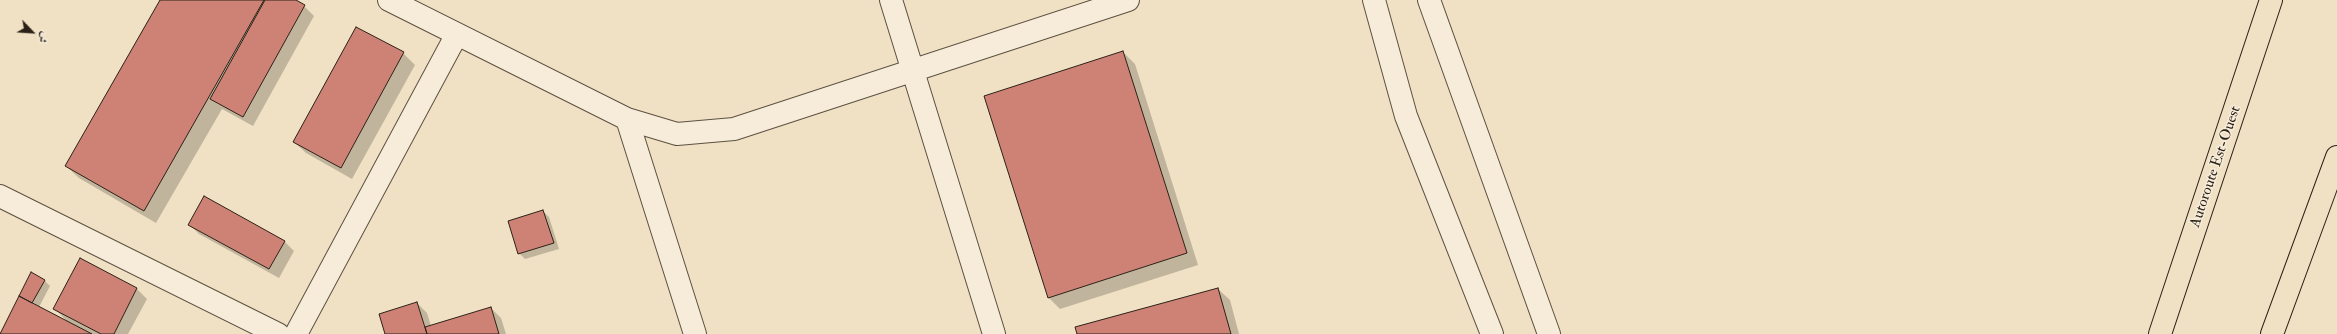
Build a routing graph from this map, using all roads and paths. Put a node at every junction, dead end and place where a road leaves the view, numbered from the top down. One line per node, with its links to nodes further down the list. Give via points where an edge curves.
1 (389, 0): 7 (street)
2 (891, 0): 8 (street)
3 (1128, 0): 8 (street)
4 (1374, 0): 16 (street, via 1406,116)
5 (1429, 0): 17 (street)
6 (2271, 0): 18 (highway, Autoroute Est-Ouest)
7 (457, 34): 9 (street); 13 (street)
8 (913, 69): 9 (street, via 734,129 677,134); 15 (street)
9 (627, 119): 14 (street)
10 (2337, 157): 19 (highway)
11 (0, 196): 12 (street)
12 (278, 334)
13 (296, 334)
14 (695, 334)
15 (994, 334)
16 (1492, 334)
17 (1549, 334)
18 (2160, 334)
19 (2272, 334)

